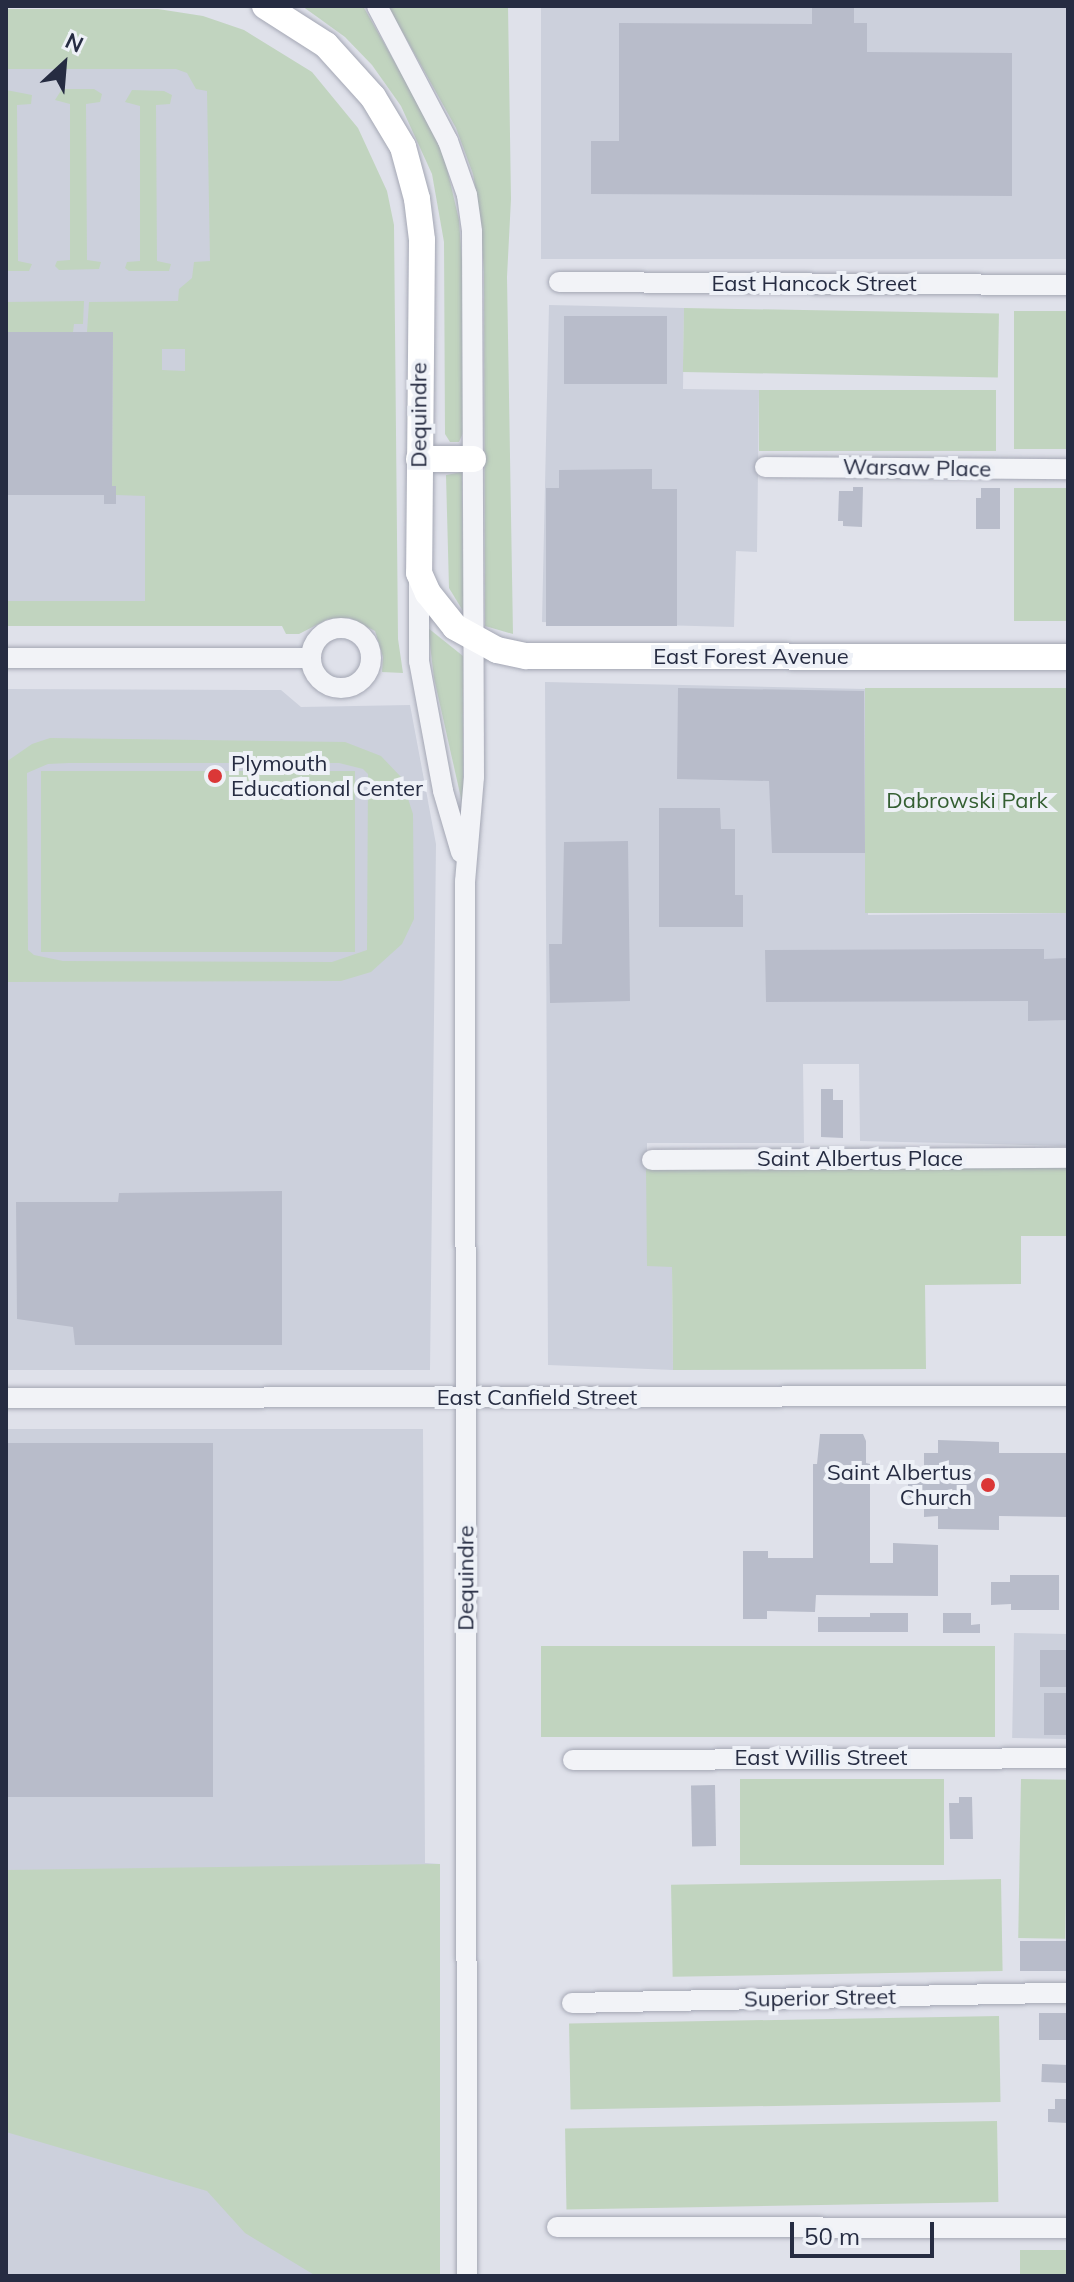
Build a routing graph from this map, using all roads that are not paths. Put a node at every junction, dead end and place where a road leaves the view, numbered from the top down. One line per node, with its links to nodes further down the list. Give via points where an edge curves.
1 (265, 6): 5 (main road, Dequindre, via 326,45 373,97 403,147 422,240)
2 (377, 6): 6 (street, Dequindre, via 435,112 467,195 474,296)
3 (559, 282): 4 (street, East Hancock Street)
4 (1068, 285)
5 (419, 459): 6 (main road); 9 (main road, Dequindre)
6 (473, 459): 10 (street, Dequindre)
7 (765, 467): 8 (street, Warsaw Place)
8 (1068, 469)
9 (419, 573): 10 (main road, East Forest Avenue, via 445,617); 14 (street, Dequindre, via 419,661)
10 (473, 640): 11 (main road, East Forest Avenue, via 497,650 560,657); 14 (street, Dequindre, via 474,777)
11 (1068, 657)
12 (6, 658): 13 (street)
13 (311, 658)
14 (465, 881): 19 (street, Dequindre)
15 (1068, 1158): 16 (street, Saint Albertus Place)
16 (652, 1160)
17 (1068, 1396): 19 (street, East Canfield Street)
18 (6, 1398): 19 (street, East Canfield Street)
19 (465, 1398): 26 (street, Dequindre)
20 (1068, 1758): 21 (street, East Willis Street)
21 (573, 1760)
22 (1068, 1993): 23 (street, Superior Street)
23 (572, 2003)
24 (557, 2227): 25 (street)
25 (1068, 2228)
26 (467, 2276)

